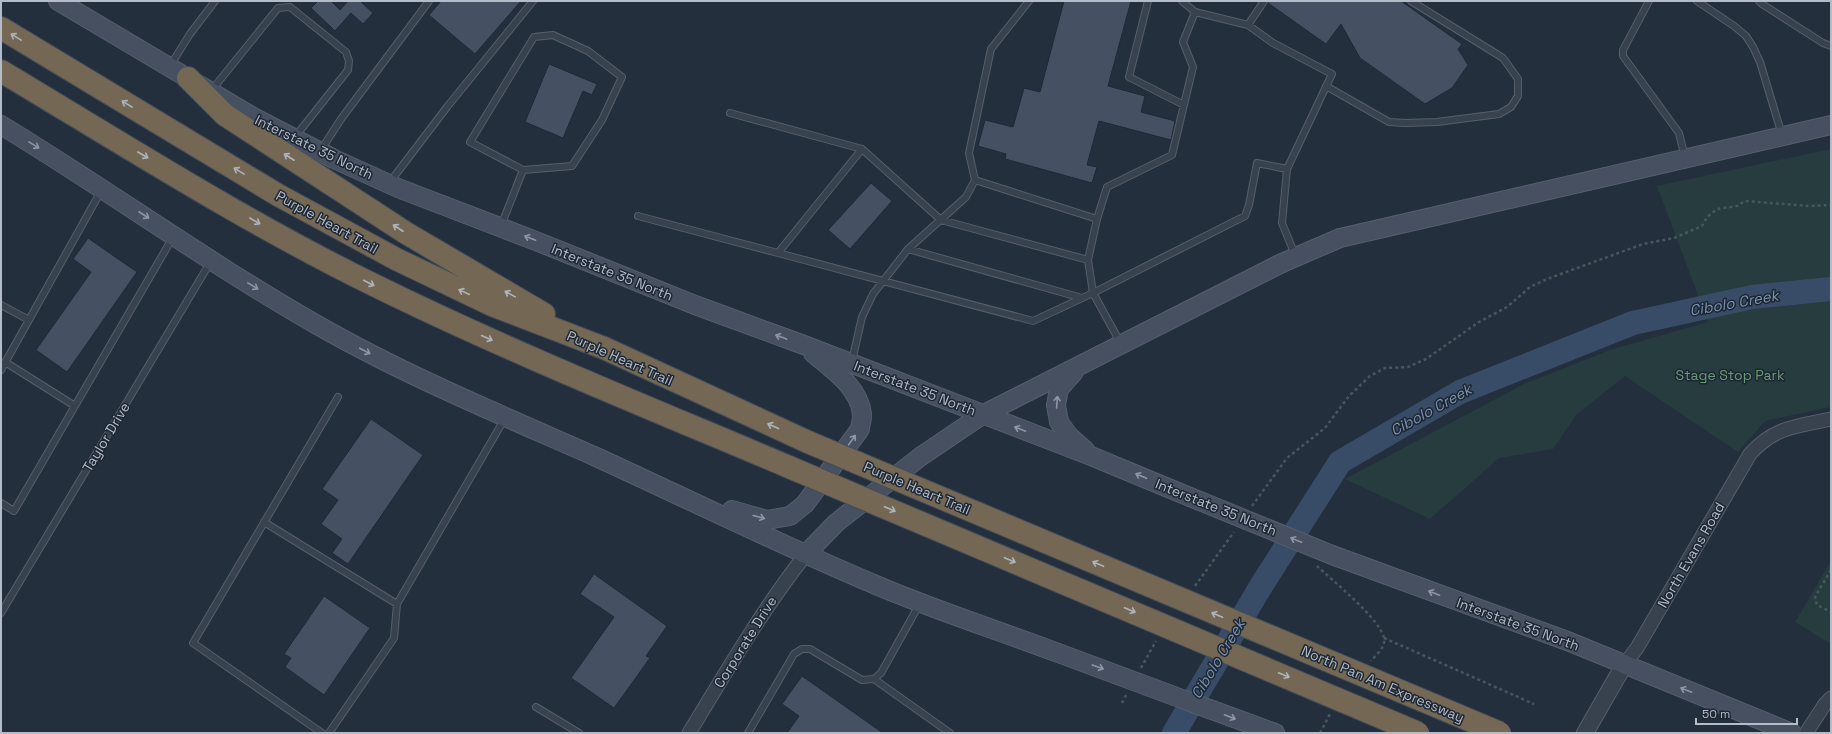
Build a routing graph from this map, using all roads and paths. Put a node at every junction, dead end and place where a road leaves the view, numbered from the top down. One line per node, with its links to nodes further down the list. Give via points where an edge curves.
1 (215, 1): 17 (lane)
2 (429, 1): 31 (lane, via 341,119)
3 (533, 1): 36 (lane, via 447,107)
4 (1029, 1): 35 (lane, via 991,49 969,153)
5 (1148, 1): 23 (lane, via 1129,77)
6 (1182, 1): 13 (lane)
7 (1264, 1): 14 (lane)
8 (1411, 1): 20 (lane, via 1503,58 1518,79 1518,96 1511,107 1499,114 1405,124 1389,122)
9 (1649, 1): 32 (lane, via 1623,50 1623,56 1680,133)
10 (1697, 1): 27 (lane, via 1746,36 1760,62)
11 (1759, 1): 16 (lane)
12 (65, 3): 17 (main road, Interstate 35 North)
13 (1195, 12): 14 (lane); 23 (lane, via 1183,42 1193,67)
14 (1248, 25): 20 (lane, via 1273,43 1332,74)
15 (1, 28): 56 (highway, Purple Heart Trail, one-way to 15, via 492,305 396,259 278,195)
16 (1831, 46)
17 (169, 67): 19 (main road, Interstate 35 North)
18 (1, 71): 29 (highway)
19 (188, 78): 22 (main road, Interstate 35 North); 56 (highway, one-way to 19, via 482,279 360,204 225,116)
20 (1326, 86): 33 (lane)
21 (1, 88): 29 (highway)
22 (211, 92): 28 (main road, Interstate 35 North); 28 (lane, via 278,8 290,7 346,52 349,61 348,70)
23 (1184, 105): 40 (lane, via 1172,155 1107,187)
24 (730, 113): 30 (lane)
25 (1, 125): 37 (main road, one-way to 37)
26 (1831, 125): 27 (main road)
27 (1783, 136): 32 (main road)
28 (294, 138): 31 (main road, Interstate 35 North)
29 (114, 139): 95 (highway, one-way to 95, bridge, via 257,222 374,285 567,373)
30 (862, 150): 41 (lane); 45 (lane)
31 (320, 152): 36 (main road, Interstate 35 North)
32 (1686, 159): 46 (main road, via 1340,238)
33 (1287, 169): 46 (lane, via 1282,223); 50 (lane, via 1257,163 1245,216)
34 (524, 170): 34 (lane, via 470,142 534,37 553,35 588,51 622,77 602,120 572,166); 42 (lane)
35 (974, 180): 40 (lane); 41 (lane, via 966,197)
36 (389, 184): 42 (main road, Interstate 35 North)
37 (102, 189): 43 (main road, one-way to 43); 53 (lane)
38 (1831, 205): 69 (path, via 1809,206 1745,201 1737,206 1717,209 1706,217 1702,226 1674,238 1644,244 1530,287 1507,306 1426,359 1408,367 1385,368 1370,376 1349,396 1325,428 1287,458)
39 (638, 216): 45 (lane)
40 (1097, 219): 48 (lane)
41 (941, 220): 44 (lane); 48 (lane)
42 (500, 227): 55 (main road, Interstate 35 North, one-way to 42, via 695,305)
43 (174, 235): 47 (main road); 62 (lane)
44 (908, 249): 49 (lane); 51 (lane)
45 (778, 253): 49 (lane)
46 (1296, 257): 54 (main road)
47 (212, 260): 64 (main road, one-way to 64, via 375,357); 77 (lane, Taylor Drive)
48 (1088, 260): 50 (lane)
49 (883, 281): 51 (lane, via 1032,320); 58 (lane, via 873,294 862,317)
50 (1093, 293): 51 (lane); 54 (lane)
51 (1082, 298)
52 (1, 305): 53 (lane)
53 (29, 320): 57 (lane)
54 (1121, 344): 59 (main road)
55 (804, 345): 58 (main road, Interstate 35 North); 67 (main road, one-way to 55, via 767,520 790,516 805,504 860,429 862,414 856,395 844,380)
56 (604, 348): 78 (highway, Purple Heart Trail, one-way to 56, bridge, via 808,442)
57 (5, 362): 60 (lane); 62 (lane)
58 (851, 364): 63 (main road, Interstate 35 North)
59 (1081, 364): 63 (main road); 66 (main road, one-way to 59, via 1069,436 1059,422 1056,405 1059,389)
60 (1, 370)
61 (338, 397): 70 (lane)
62 (75, 406): 68 (lane, via 14,511)
63 (982, 415): 66 (main road, Interstate 35 North, one-way to 63); 71 (main road, via 920,457 836,523)
64 (505, 417): 67 (main road); 75 (lane)
65 (1831, 418): 81 (street, North Evans Road, via 1776,432 1761,442 1750,454 1637,648)
66 (1091, 456): 81 (main road, Interstate 35 North, one-way to 66, bridge, via 1570,642 1332,555)
67 (681, 496): 71 (main road)
68 (1, 503)
69 (1250, 510)
70 (264, 522): 75 (lane); 87 (lane, via 193,643)
71 (806, 554): 74 (main road); 90 (street, Corporate Drive, via 779,588)
72 (1312, 561): 79 (path, via 1377,623)
73 (1831, 570): 76 (path, via 1815,598 1818,605)
74 (920, 602): 82 (lane, via 882,673); 93 (main road, one-way to 93, bridge)
75 (398, 604): 88 (lane, via 394,638)
76 (1831, 612)
77 (1, 613)
78 (1266, 635): 96 (highway, North Pan Am Expressway, bridge)
79 (1384, 638): 80 (path, via 1384,645); 84 (path)
80 (1370, 663)
81 (1624, 665): 97 (street, North Evans Road); 98 (main road, Interstate 35 North, one-way to 81)
82 (874, 679): 91 (lane, via 862,680 818,652 802,650 794,654); 92 (lane)
83 (1831, 698): 99 (street)
84 (1534, 704)
85 (536, 707): 89 (lane)
86 (1332, 710): 94 (path)
87 (322, 733)
88 (329, 733)
89 (579, 733)
90 (689, 733)
91 (748, 733)
92 (950, 733)
93 (1275, 733)
94 (1320, 733)
95 (1418, 733)
96 (1500, 733)
97 (1585, 733)
98 (1792, 733)
99 (1806, 733)

